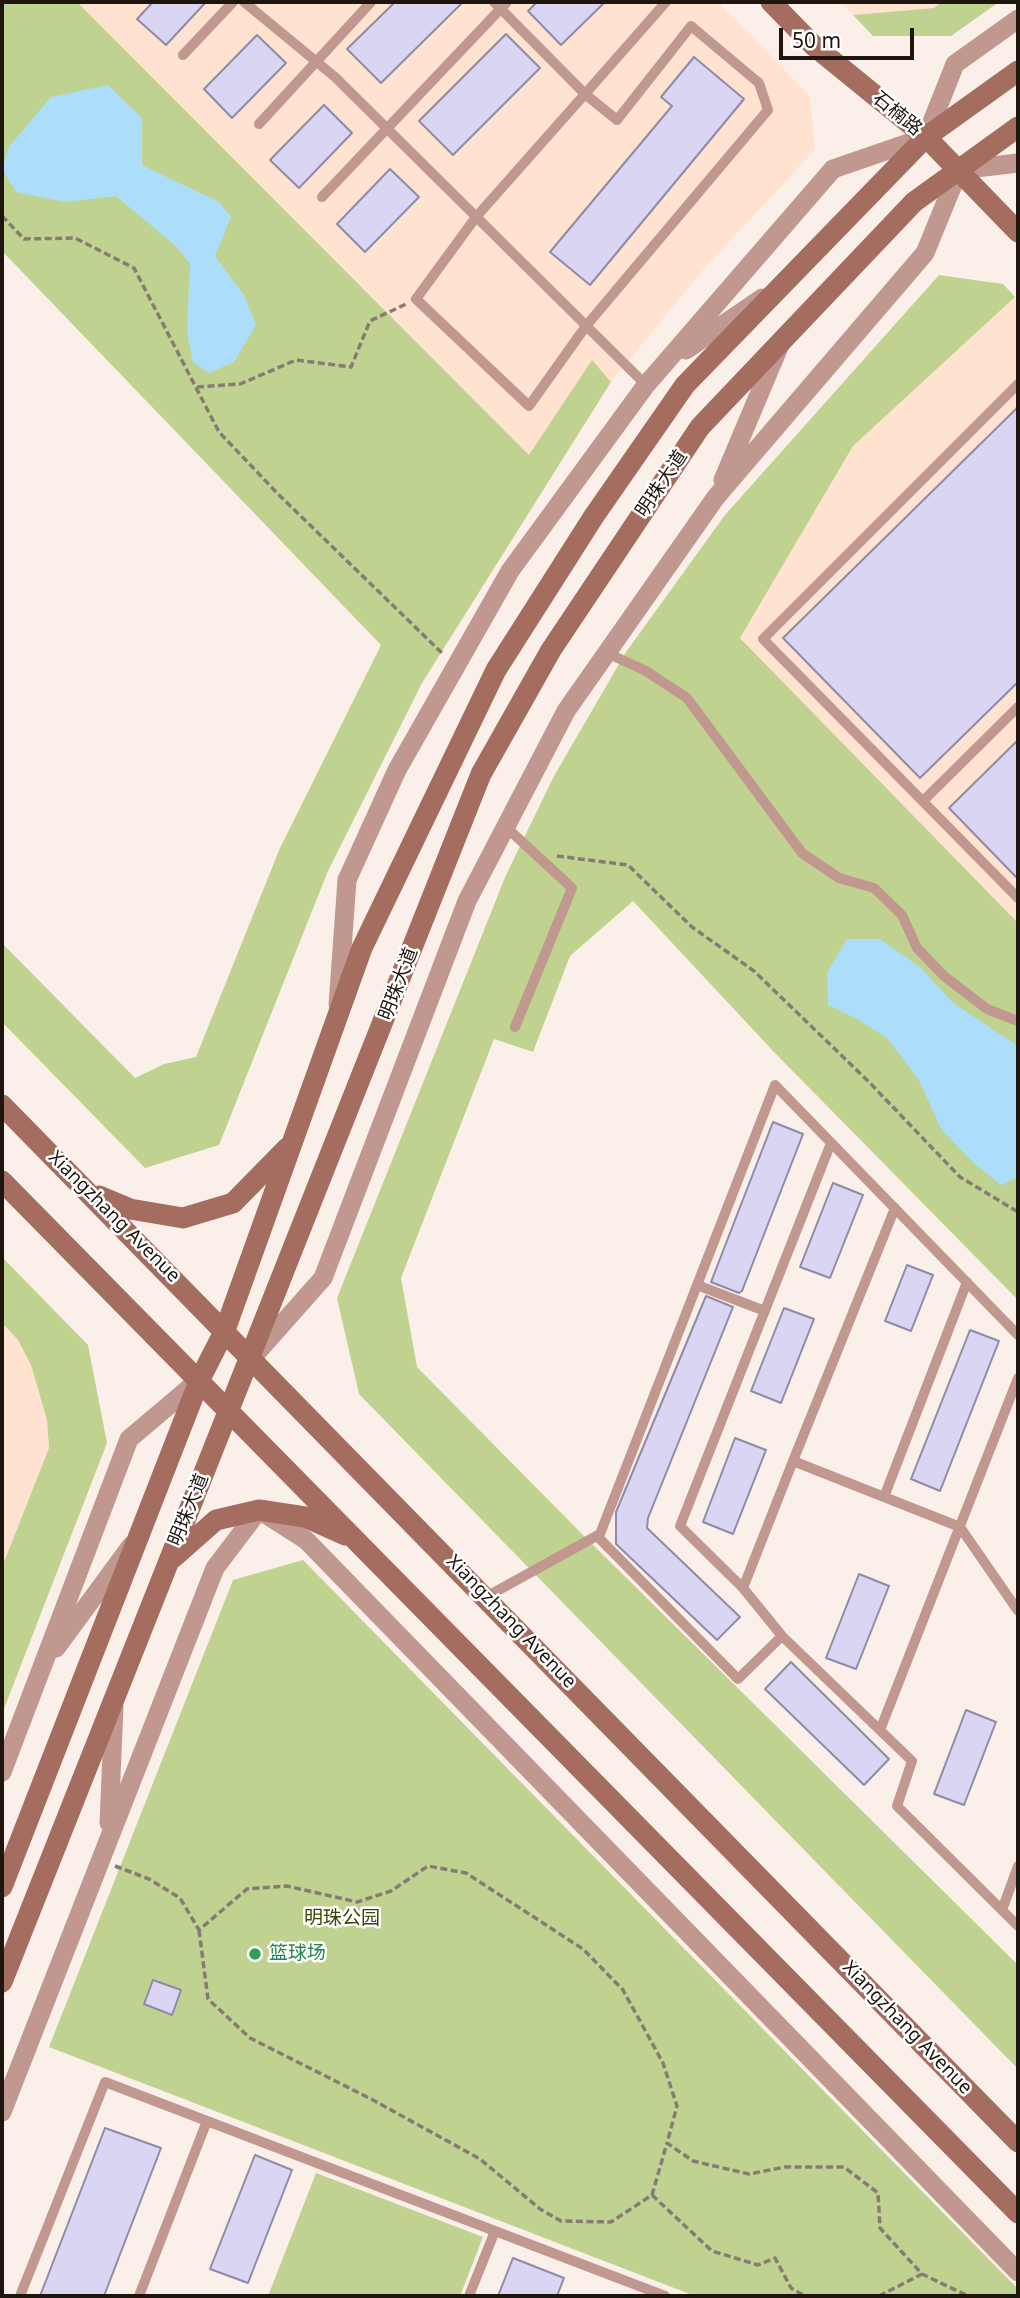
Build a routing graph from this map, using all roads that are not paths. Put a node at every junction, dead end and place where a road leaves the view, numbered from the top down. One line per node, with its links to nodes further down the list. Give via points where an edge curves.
1 (233, 2): 8 (lane)
2 (244, 2): 9 (lane)
3 (371, 2): 9 (lane)
4 (666, 2): 11 (lane)
5 (771, 2): 15 (main road, 石楠路, via 813,45)
6 (501, 4): 11 (lane); 13 (lane)
7 (1018, 19): 15 (street, via 955,64)
8 (183, 55)
9 (316, 62): 12 (lane); 13 (lane)
10 (1018, 71): 15 (main road, 明珠大道)
11 (585, 94): 19 (lane); 22 (lane, via 617,120 691,26 759,83 768,110)
12 (259, 124)
13 (387, 128): 18 (lane); 19 (lane)
14 (1018, 128): 17 (main road, 明珠大道)
15 (926, 137): 17 (main road, 石楠路); 21 (main road, 明珠大道); 24 (street, via 833,169)
16 (1018, 163): 17 (street)
17 (959, 170): 20 (main road, 石楠路); 23 (main road, 明珠大道, via 914,202); 27 (street, via 925,253)
18 (322, 197)
19 (476, 217): 22 (lane); 22 (lane, via 416,299 529,406)
20 (1018, 232)
21 (789, 279): 24 (street); 33 (main road, 明珠大道, via 685,385 496,670 368,935)
22 (586, 326): 26 (lane)
23 (780, 343): 27 (street); 47 (main road, 明珠大道, via 700,427 551,650 481,774)
24 (663, 366): 26 (street)
25 (1018, 384): 30 (lane, via 762,639)
26 (646, 385): 33 (street, via 510,570 397,770 347,880)
27 (716, 497): 28 (street)
28 (607, 653): 31 (street, via 566,711); 34 (lane, via 687,698 802,853 839,878 874,888 902,915 917,948 944,976 988,1009)
29 (1018, 707): 30 (lane)
30 (923, 801): 32 (lane)
31 (506, 827): 35 (lane, via 572,888); 47 (street, via 467,901 323,1278)
32 (1018, 898)
33 (337, 1018): 38 (main road, 明珠大道)
34 (1018, 1021)
35 (515, 1027)
36 (2, 1105): 40 (main road, Xiangzhang Avenue)
37 (831, 1143): 41 (lane); 43 (lane, via 775,1085); 44 (lane)
38 (291, 1144): 40 (main road, via 233,1203 183,1218 130,1209); 45 (main road, 明珠大道)
39 (2, 1181): 49 (main road)
40 (87, 1190): 45 (main road, Xiangzhang Avenue)
41 (895, 1208): 42 (lane); 51 (lane)
42 (967, 1282): 46 (lane); 52 (lane)
43 (697, 1285): 44 (lane); 56 (lane)
44 (765, 1311): 59 (lane, via 680,1526)
45 (225, 1330): 47 (main road, Xiangzhang Avenue); 49 (main road, 明珠大道)
46 (1018, 1335)
47 (252, 1358): 50 (main road, 明珠大道); 60 (main road, Xiangzhang Avenue)
48 (1018, 1378): 54 (lane)
49 (200, 1380): 50 (main road); 55 (main road, 明珠大道); 63 (street, via 128,1439)
50 (229, 1409): 57 (main road); 58 (main road, 明珠大道)
51 (793, 1461): 52 (lane); 59 (lane)
52 (884, 1497): 54 (lane)
53 (259, 1510): 57 (main road, via 305,1517); 58 (main road, via 216,1520); 67 (street, via 215,1568); 78 (street, via 306,1540)
54 (960, 1527): 61 (lane); 65 (lane)
55 (140, 1534): 63 (street); 69 (main road, 明珠大道)
56 (597, 1536): 60 (lane); 62 (lane, via 738,1679)
57 (354, 1539): 76 (main road)
58 (169, 1562): 64 (main road, 明珠大道)
59 (743, 1588): 62 (lane)
60 (486, 1597): 75 (main road, Xiangzhang Avenue)
61 (1018, 1611)
62 (782, 1636): 65 (lane)
63 (41, 1668): 66 (street)
64 (114, 1699): 67 (street); 72 (main road, 明珠大道)
65 (880, 1730): 70 (lane, via 912,1761 897,1806)
66 (2, 1772)
67 (109, 1839): 73 (street)
68 (1018, 1866): 70 (lane)
69 (2, 1887)
70 (1002, 1910): 71 (lane)
71 (1018, 1926)
72 (2, 1982)
73 (2, 2112)
74 (207, 2121): 77 (lane); 79 (lane, via 105,2082); 80 (lane)
75 (1018, 2142)
76 (1018, 2213)
77 (495, 2231): 81 (lane); 82 (lane)
78 (1018, 2272)
79 (20, 2296)
80 (139, 2296)
81 (469, 2296)
82 (665, 2296)

